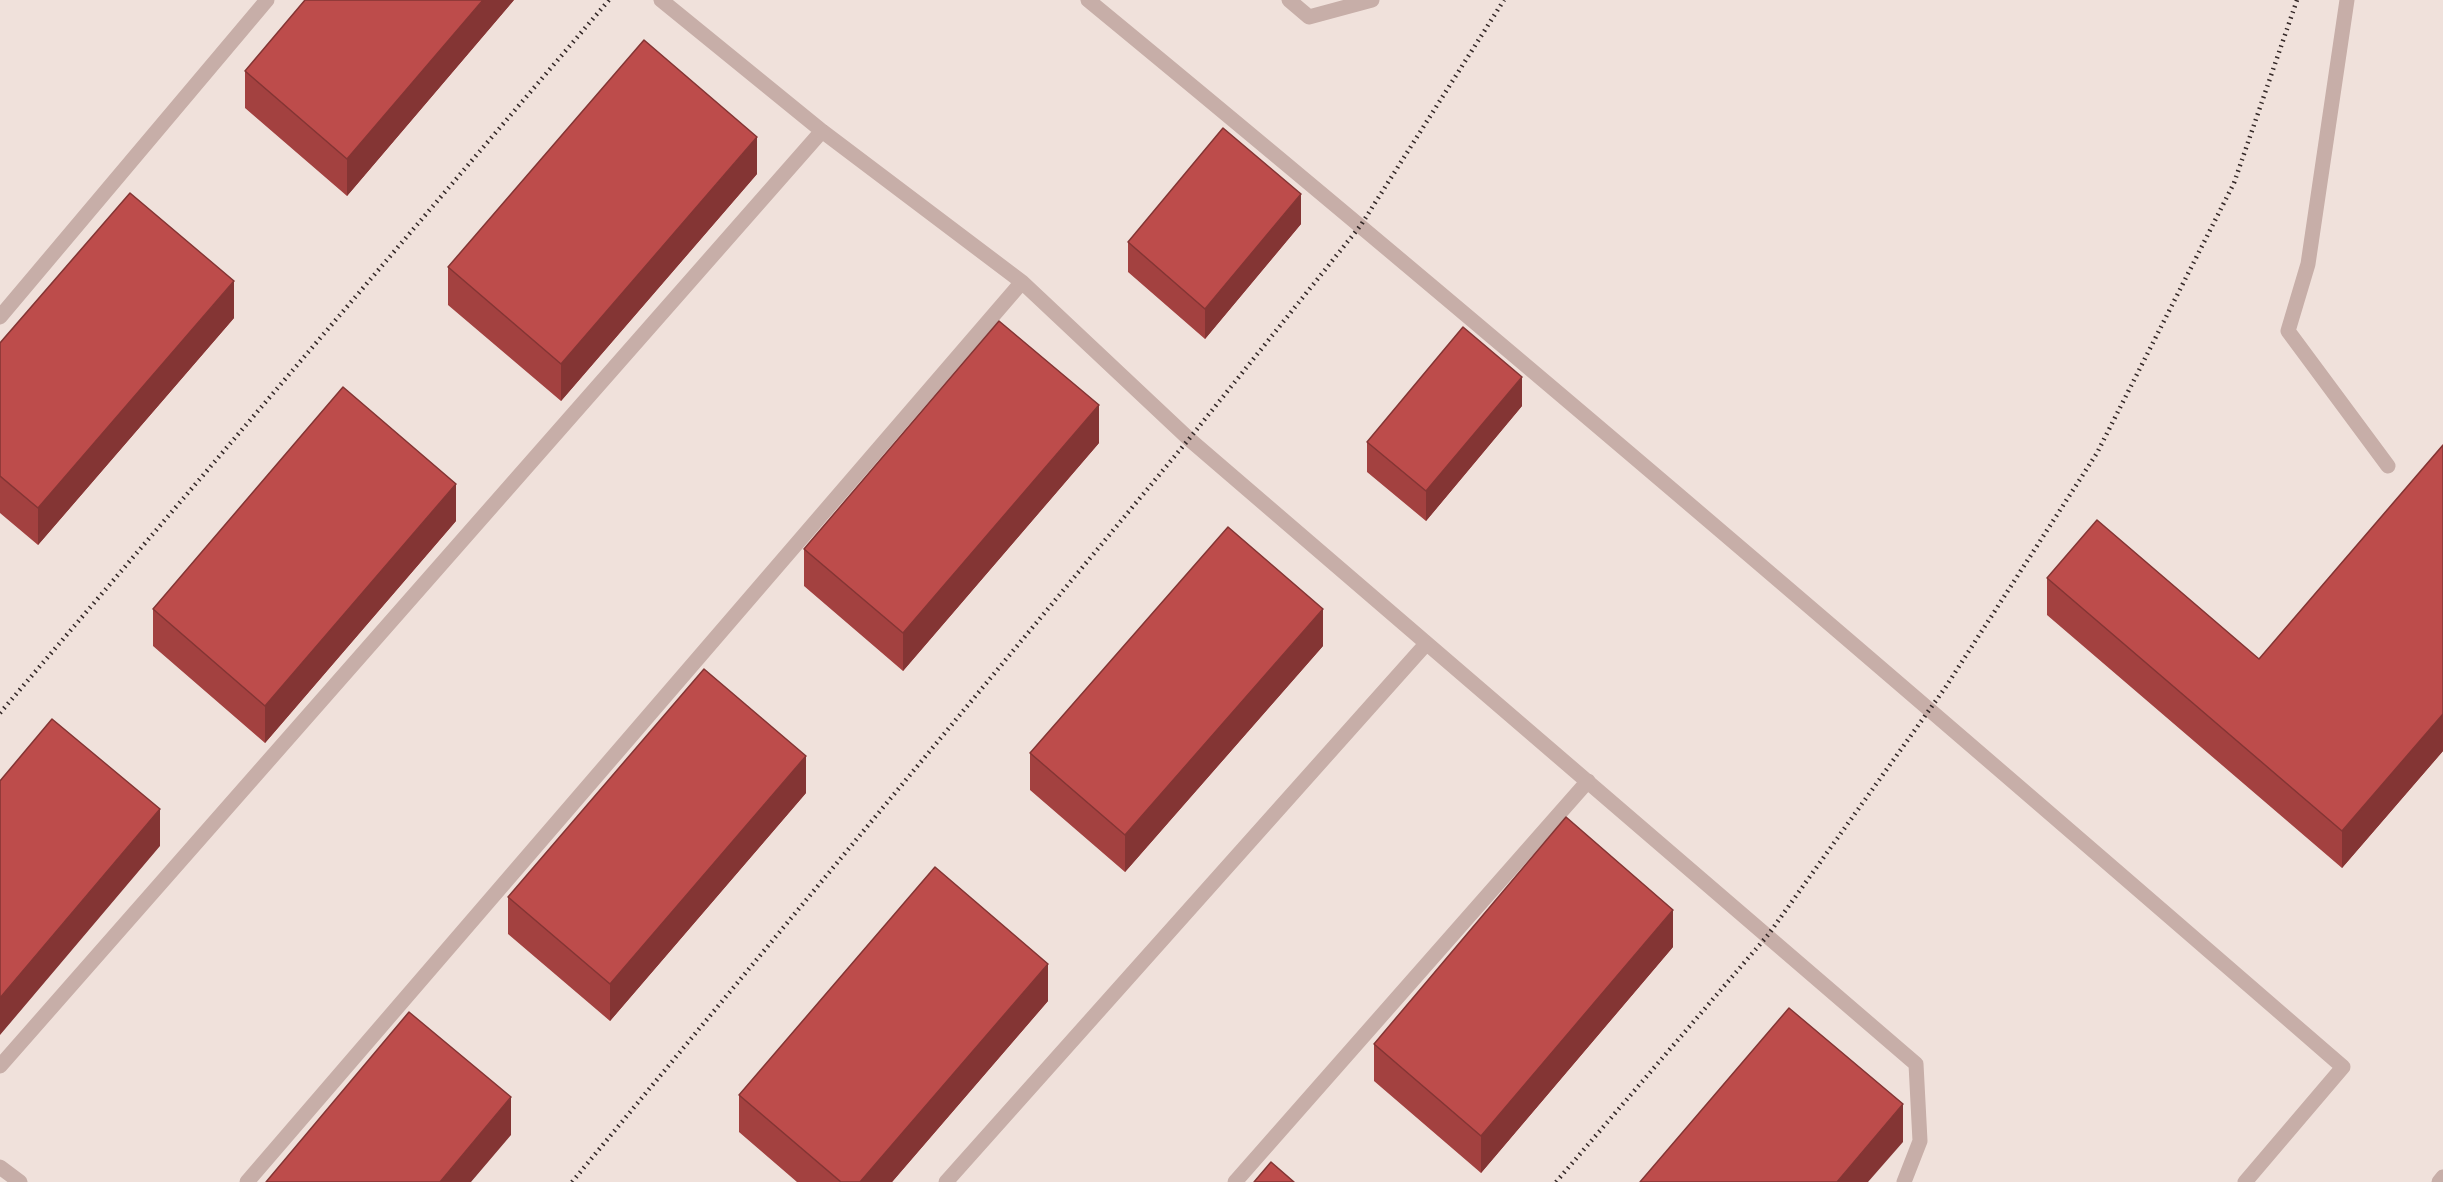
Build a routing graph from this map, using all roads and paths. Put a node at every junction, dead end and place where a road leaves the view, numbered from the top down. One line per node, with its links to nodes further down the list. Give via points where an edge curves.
1 (267, 0): 9 (street)
2 (661, 0): 7 (street)
3 (1088, 0): 21 (street, via 1361,225 2343,1067)
4 (1289, 0): 5 (street, via 1309,17)
5 (1372, 0)
6 (2347, 0): 10 (street, via 2308,264 2288,331)
7 (822, 131): 8 (street); 13 (street)
8 (1022, 282): 11 (street, via 1189,439); 17 (street)
9 (0, 317)
10 (2388, 466)
11 (1426, 644): 12 (street); 18 (street)
12 (1588, 781): 19 (street); 20 (street, via 1916,1064 1920,1141)
13 (0, 1066)
14 (0, 1167): 16 (street)
15 (2443, 1178): 22 (street)
16 (20, 1182)
17 (247, 1182)
18 (946, 1182)
19 (1235, 1182)
20 (1904, 1182)
21 (2245, 1182)
22 (2439, 1182)

